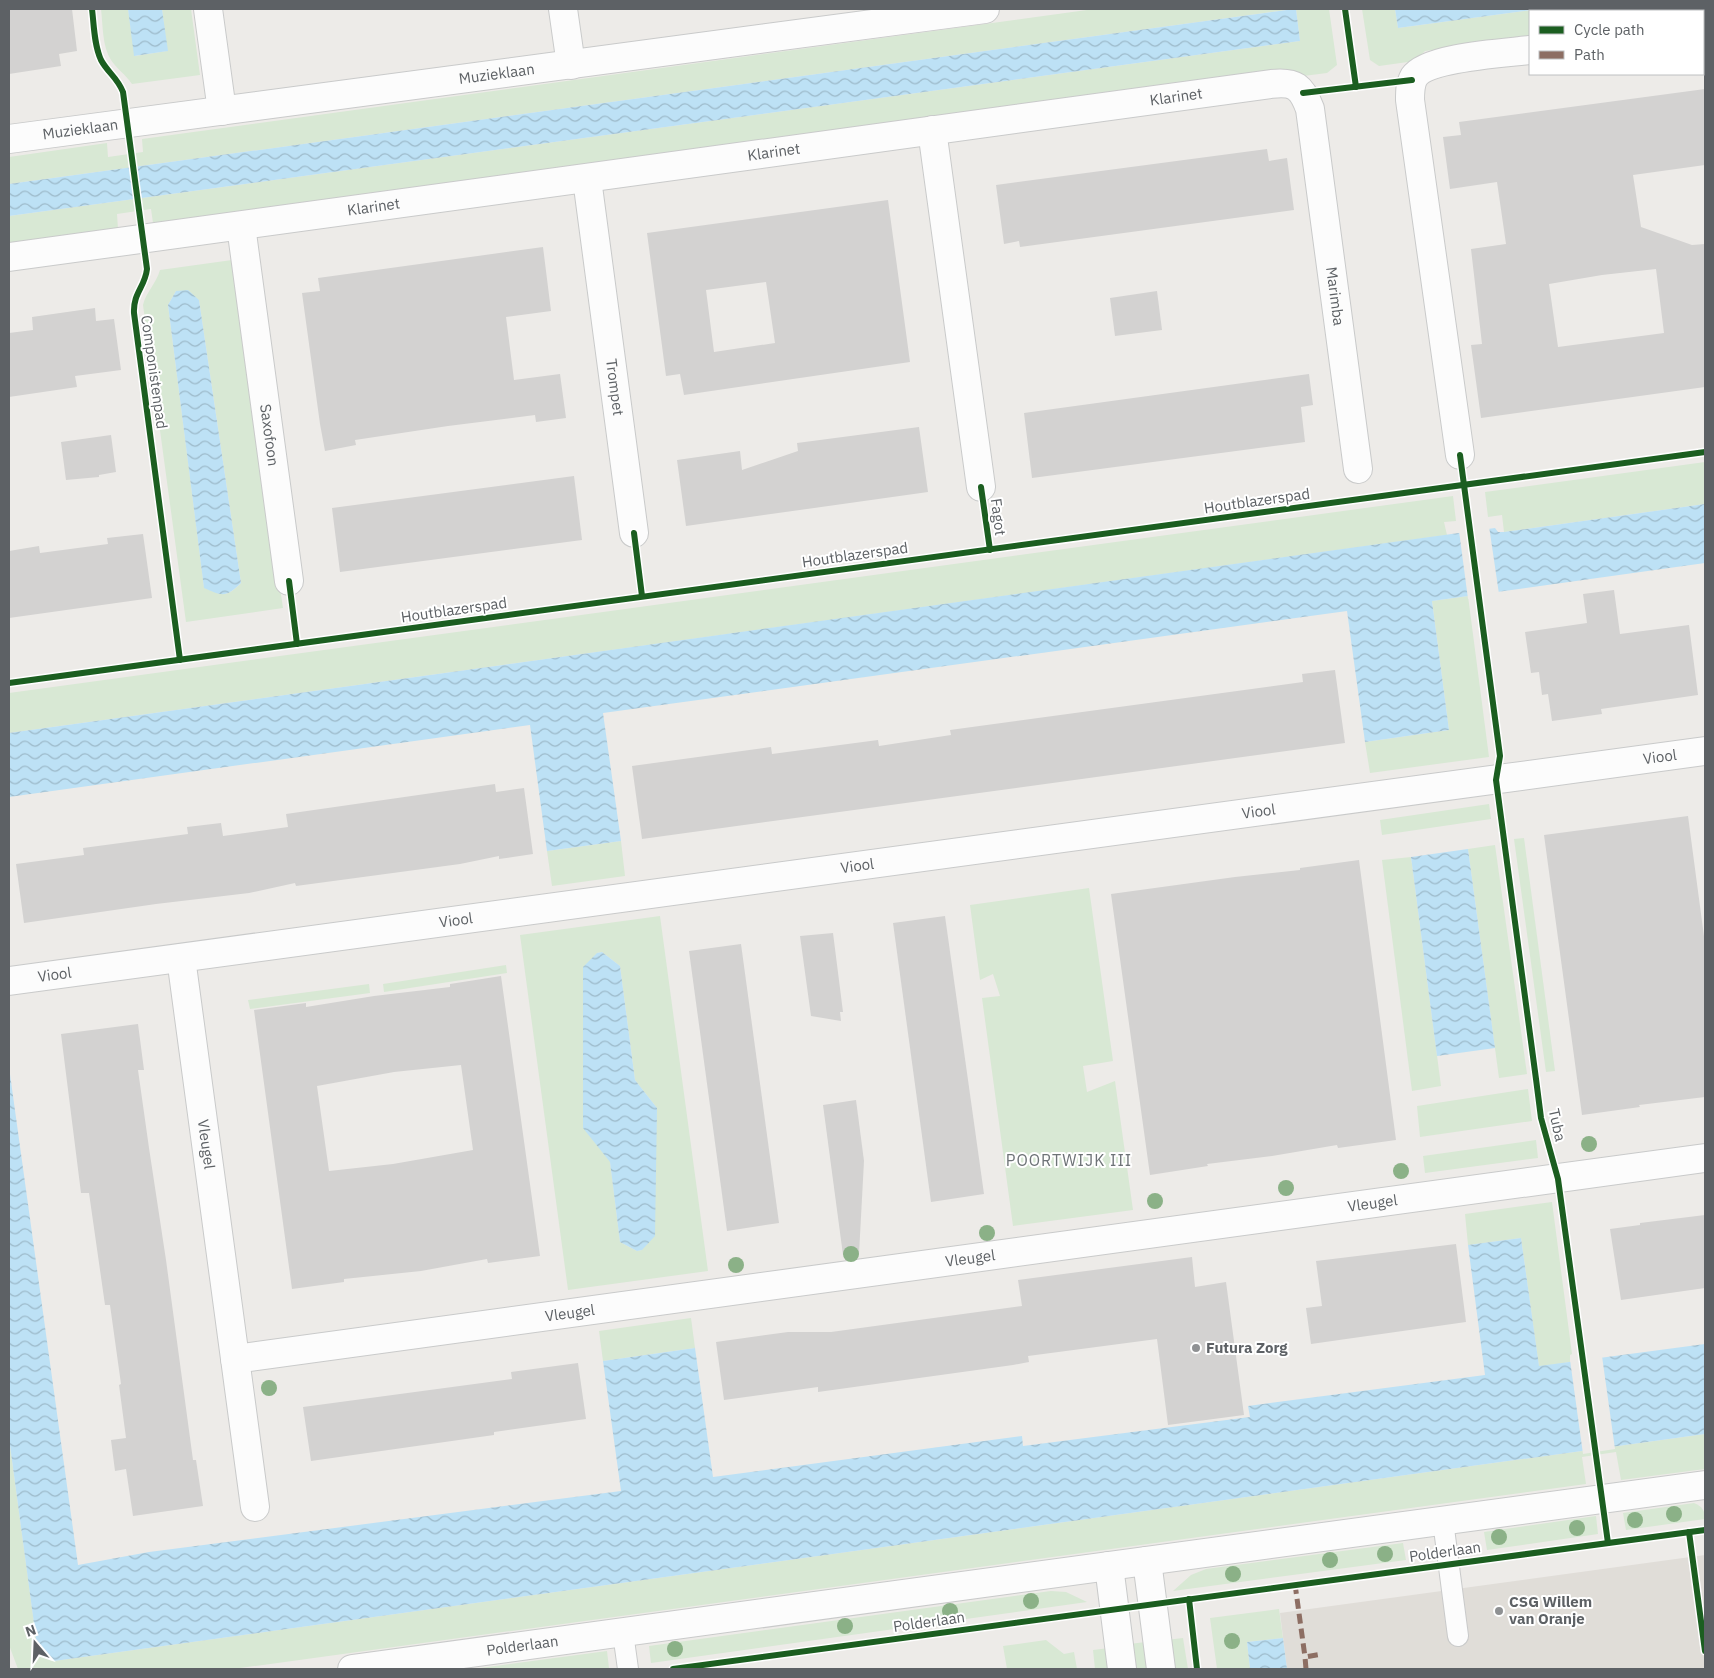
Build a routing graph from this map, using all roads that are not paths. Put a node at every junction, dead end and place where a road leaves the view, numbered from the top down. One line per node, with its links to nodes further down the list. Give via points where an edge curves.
1 (208, 9): 8 (street)
2 (564, 9): 6 (street)
3 (985, 9): 4 (street, Muzieklaan)
4 (916, 13): 6 (street, Muzieklaan)
5 (1529, 50): 14 (street, via 1440,62 1418,73 1410,88)
6 (571, 65): 8 (street, Muzieklaan)
7 (1303, 93): 9 (street, Klarinet, via 1297,87 1277,83); 15 (street, Marimba, via 1310,109)
8 (222, 111): 10 (street, Muzieklaan)
9 (932, 130): 11 (street, Klarinet); 16 (street, Fagot)
10 (9, 139)
11 (587, 179): 12 (street, Klarinet); 17 (street, Trompet)
12 (241, 226): 13 (street, Klarinet); 18 (street, Saxofoon)
13 (9, 257)
14 (1460, 455)
15 (1358, 469)
16 (981, 487)
17 (634, 534)
18 (289, 580)
19 (1705, 752): 20 (street, Viool)
20 (181, 958): 21 (street, Viool); 23 (street, Vleugel)
21 (9, 981)
22 (1705, 1158): 23 (street, Vleugel)
23 (235, 1359): 25 (street, Vleugel)
24 (1705, 1485): 26 (street, Polderlaan)
25 (255, 1507)
26 (1443, 1521): 27 (street, Polderlaan); 30 (lane)
27 (1147, 1561): 28 (street, Polderlaan); 34 (street)
28 (1109, 1566): 29 (street, Polderlaan); 33 (street)
29 (623, 1632): 31 (street, Polderlaan); 32 (lane)
30 (1458, 1636)
31 (352, 1669)
32 (628, 1669)
33 (1122, 1669)
34 (1161, 1669)

